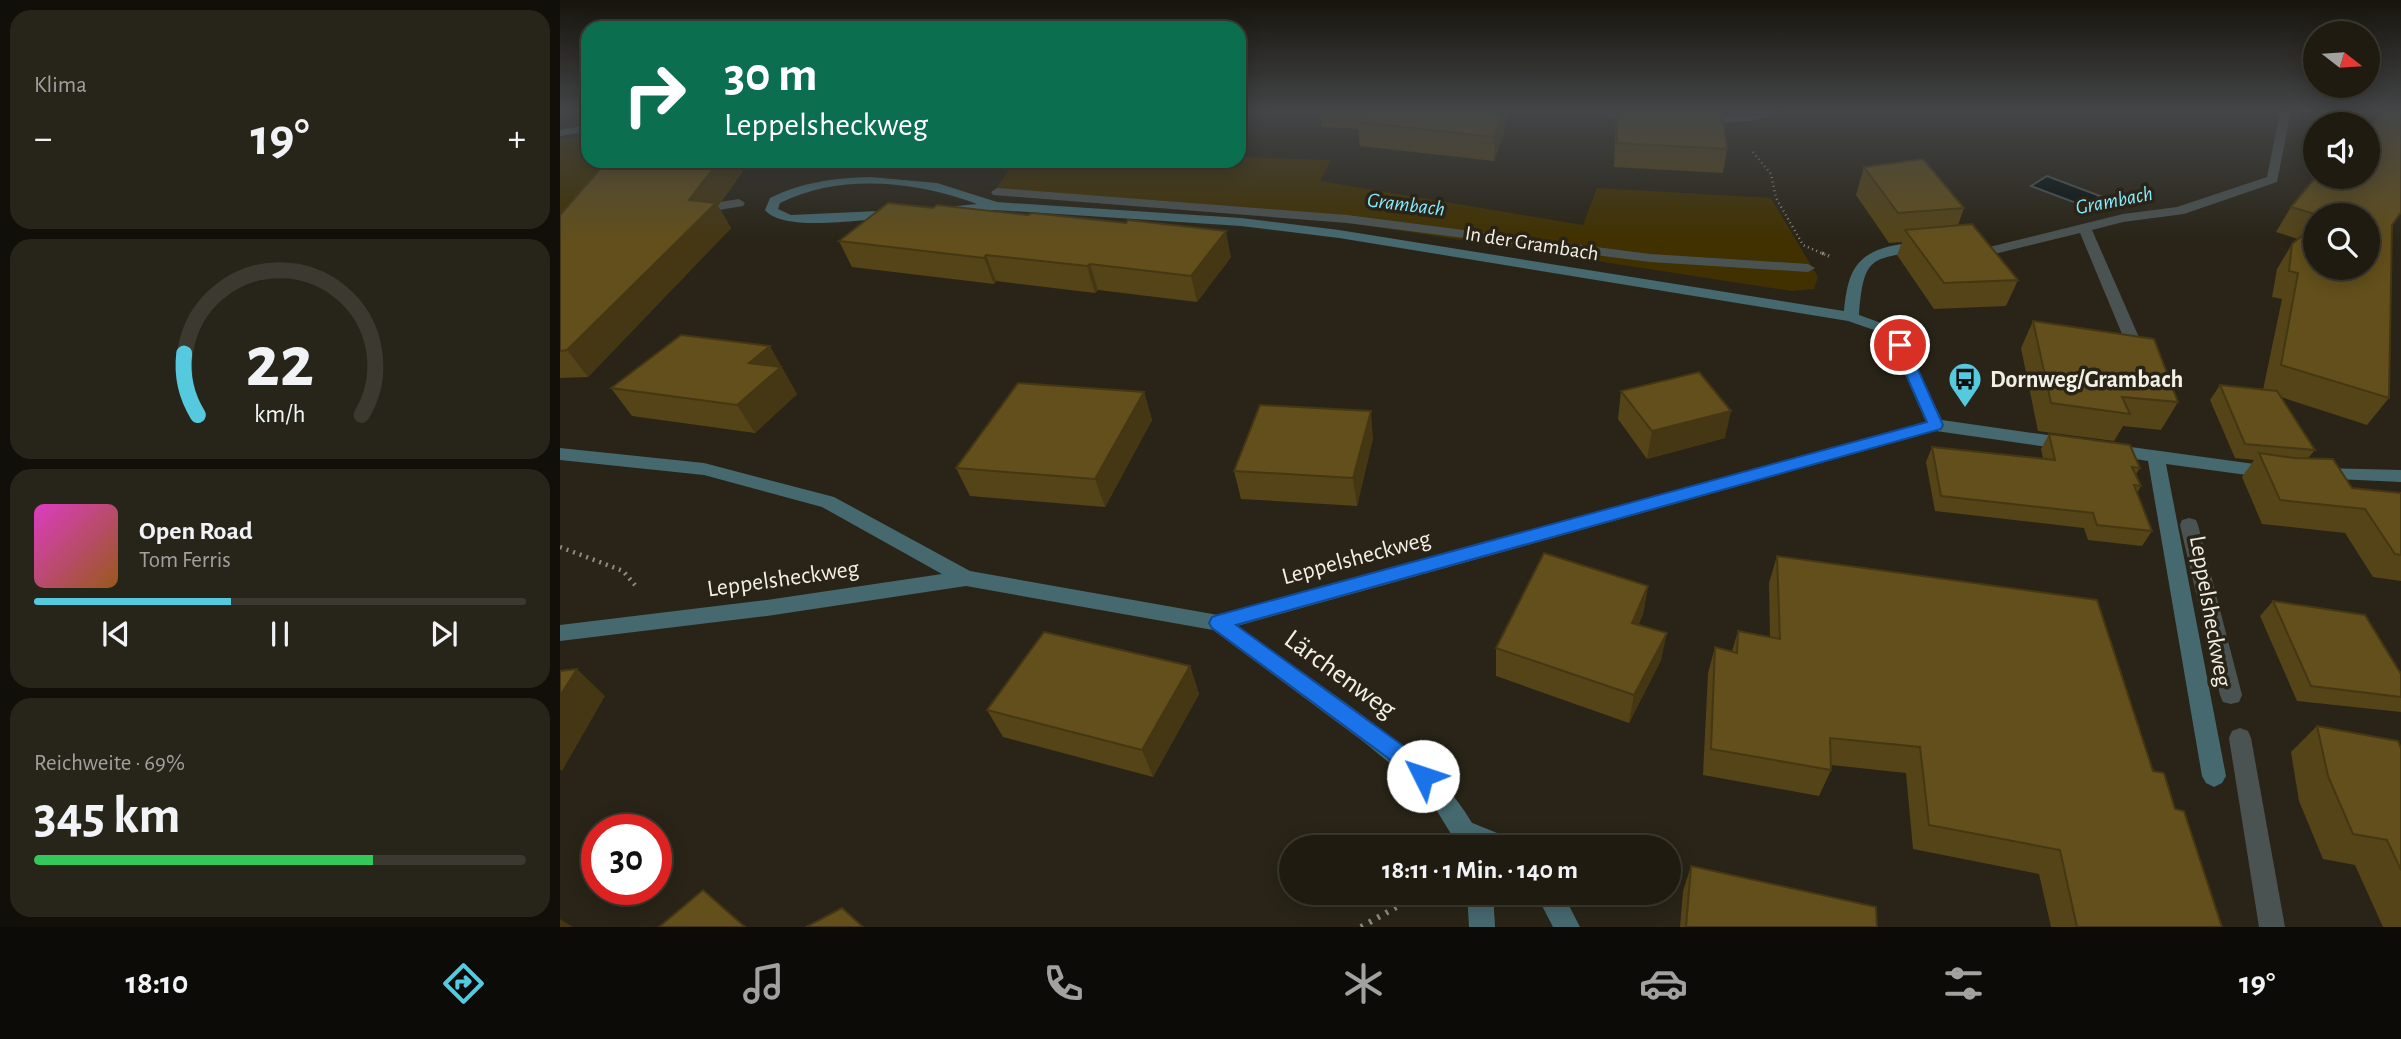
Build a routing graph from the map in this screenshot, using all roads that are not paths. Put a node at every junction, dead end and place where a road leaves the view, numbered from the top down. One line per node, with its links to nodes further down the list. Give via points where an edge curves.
1 (995, 206): 2 (street, In der Grambach); 3 (street, In der Grambach, via 942,188 895,182 799,188 774,201 771,209 791,219); 5 (street, In der Grambach, via 1339,233)
2 (933, 211)
3 (905, 213)
4 (1935, 245): 5 (street, via 1872,254 1858,269)
5 (1851, 317): 6 (street, In der Grambach, via 1879,327 1900,345)
6 (1936, 425): 8 (street, Leppelsheckweg); 11 (street, Leppelsheckweg)
7 (560, 454): 10 (street, via 704,469 828,502)
8 (2155, 456): 9 (street, Leppelsheckweg, via 2298,473); 13 (street, Leppelsheckweg)
9 (2401, 476)
10 (966, 578): 11 (street, Leppelsheckweg); 12 (street, Leppelsheckweg)
11 (1218, 623): 14 (street, Lärchenweg, via 1395,752 1448,804)
12 (560, 633)
13 (2214, 776)
14 (1466, 835)
15 (1481, 905): 17 (street)
16 (1555, 905): 18 (street)
17 (1482, 927)
18 (1567, 927)

